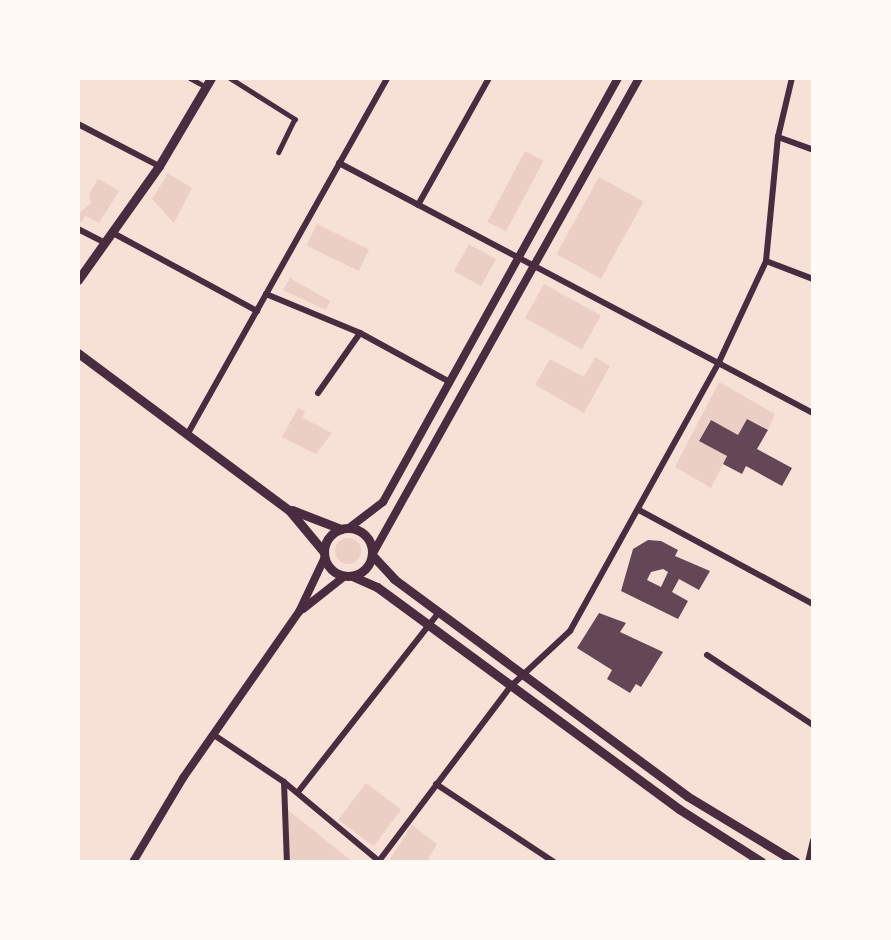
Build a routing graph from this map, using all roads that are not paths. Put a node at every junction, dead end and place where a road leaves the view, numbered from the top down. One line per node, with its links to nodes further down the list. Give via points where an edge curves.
1 (190, 78): 8 (street)
2 (230, 78): 12 (street, via 295,119)
3 (387, 78): 13 (street)
4 (489, 78): 15 (street)
5 (618, 78): 19 (street)
6 (639, 78): 21 (street)
7 (792, 78): 10 (street)
8 (208, 82): 14 (main road)
9 (78, 124): 14 (street)
10 (778, 137): 11 (street); 20 (street)
11 (813, 150)
12 (279, 152)
13 (339, 163): 15 (street); 24 (street)
14 (159, 165): 17 (main road)
15 (418, 205): 19 (street)
16 (78, 229): 18 (street)
17 (113, 233): 18 (main road); 25 (street)
18 (105, 243): 23 (main road)
19 (518, 258): 21 (street); 29 (street)
20 (766, 261): 22 (street); 28 (street)
21 (535, 266): 28 (street); 37 (street)
22 (813, 279)
23 (78, 280)
24 (266, 294): 25 (street); 26 (street)
25 (256, 311): 32 (street)
26 (360, 333): 29 (street); 30 (street)
27 (78, 353): 32 (main road)
28 (718, 362): 31 (street); 34 (street)
29 (450, 382): 35 (street, via 384,502)
30 (318, 393)
31 (813, 413)
32 (187, 435): 33 (main road)
33 (289, 510): 35 (main road); 36 (main road)
34 (639, 510): 39 (street); 44 (street, via 570,631)
35 (345, 529): 36 (main road, via 329,538); 37 (main road, via 369,539)
36 (324, 555): 38 (main road, via 332,570); 40 (street)
37 (372, 555): 38 (main road, via 366,569); 41 (main road, via 394,579)
38 (349, 576): 40 (street); 42 (main road, via 377,587)
39 (813, 604)
40 (299, 612): 47 (street)
41 (440, 612): 42 (street); 44 (main road)
42 (429, 625): 45 (main road); 50 (street)
43 (707, 656): 46 (street)
44 (523, 675): 45 (street); 51 (main road)
45 (511, 686): 49 (street); 52 (main road)
46 (813, 725)
47 (214, 735): 48 (street); 54 (street)
48 (284, 782): 50 (street); 55 (street)
49 (436, 784): 56 (street); 57 (street)
50 (298, 792): 56 (street)
51 (687, 796): 52 (main road); 59 (main road)
52 (679, 809): 58 (main road)
53 (813, 842): 60 (street)
54 (133, 862)
55 (287, 862)
56 (380, 862)
57 (554, 862)
58 (762, 862)
59 (796, 862)
60 (808, 862)

